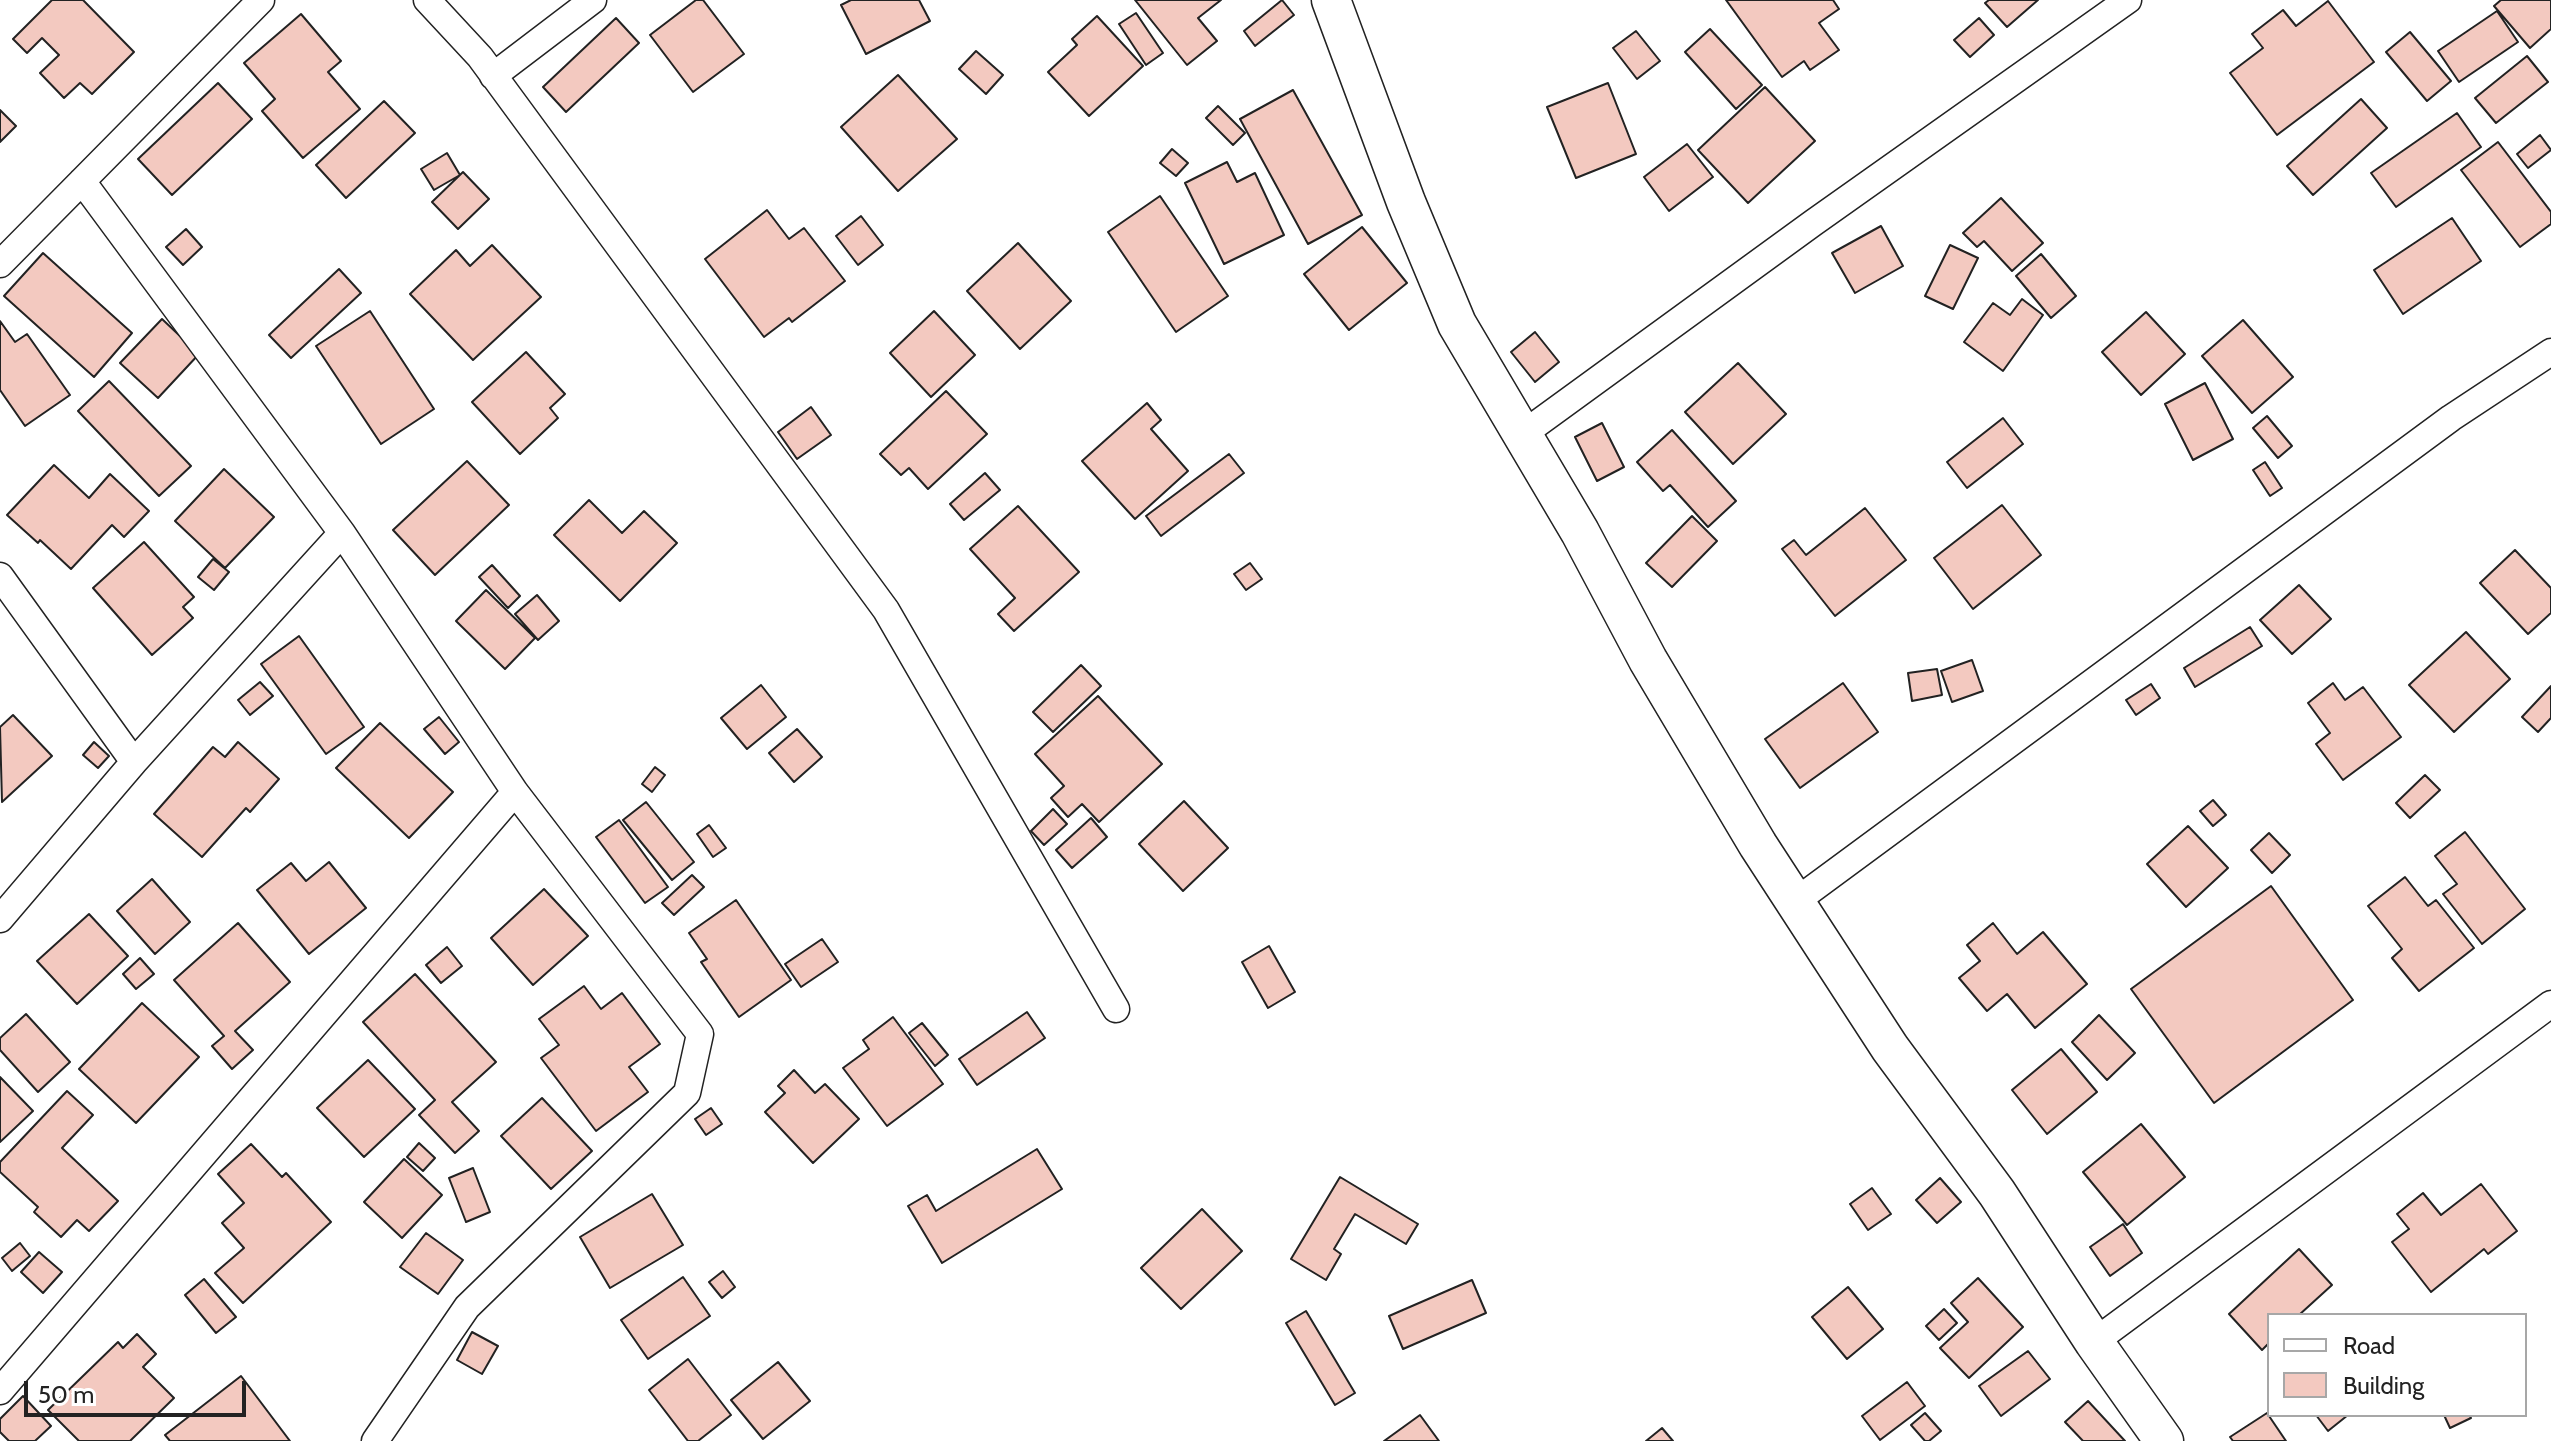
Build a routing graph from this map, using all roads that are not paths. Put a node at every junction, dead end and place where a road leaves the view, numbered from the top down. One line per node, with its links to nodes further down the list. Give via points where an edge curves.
1 (261, 0): 7 (street)
2 (427, 0): 6 (street)
3 (593, 0): 6 (street)
4 (1331, 0): 10 (street, via 1457,324)
5 (2128, 0): 10 (street)
6 (493, 76): 18 (street, via 886,610)
7 (82, 181): 8 (street); 11 (street)
8 (0, 264)
9 (2551, 352): 15 (street, via 2439,427)
10 (1523, 434): 15 (street, via 1711,768)
11 (342, 533): 13 (street); 14 (street)
12 (0, 576): 13 (street)
13 (134, 762): 16 (street)
14 (515, 792): 20 (street); 21 (street, via 700,1034 687,1093 467,1307)
15 (1796, 901): 19 (street, via 1890,1048 1997,1193)
16 (0, 919)
17 (2551, 1004): 19 (street)
18 (1116, 1009)
19 (2094, 1342): 22 (street)
20 (0, 1391)
21 (375, 1441)
22 (2164, 1441)

